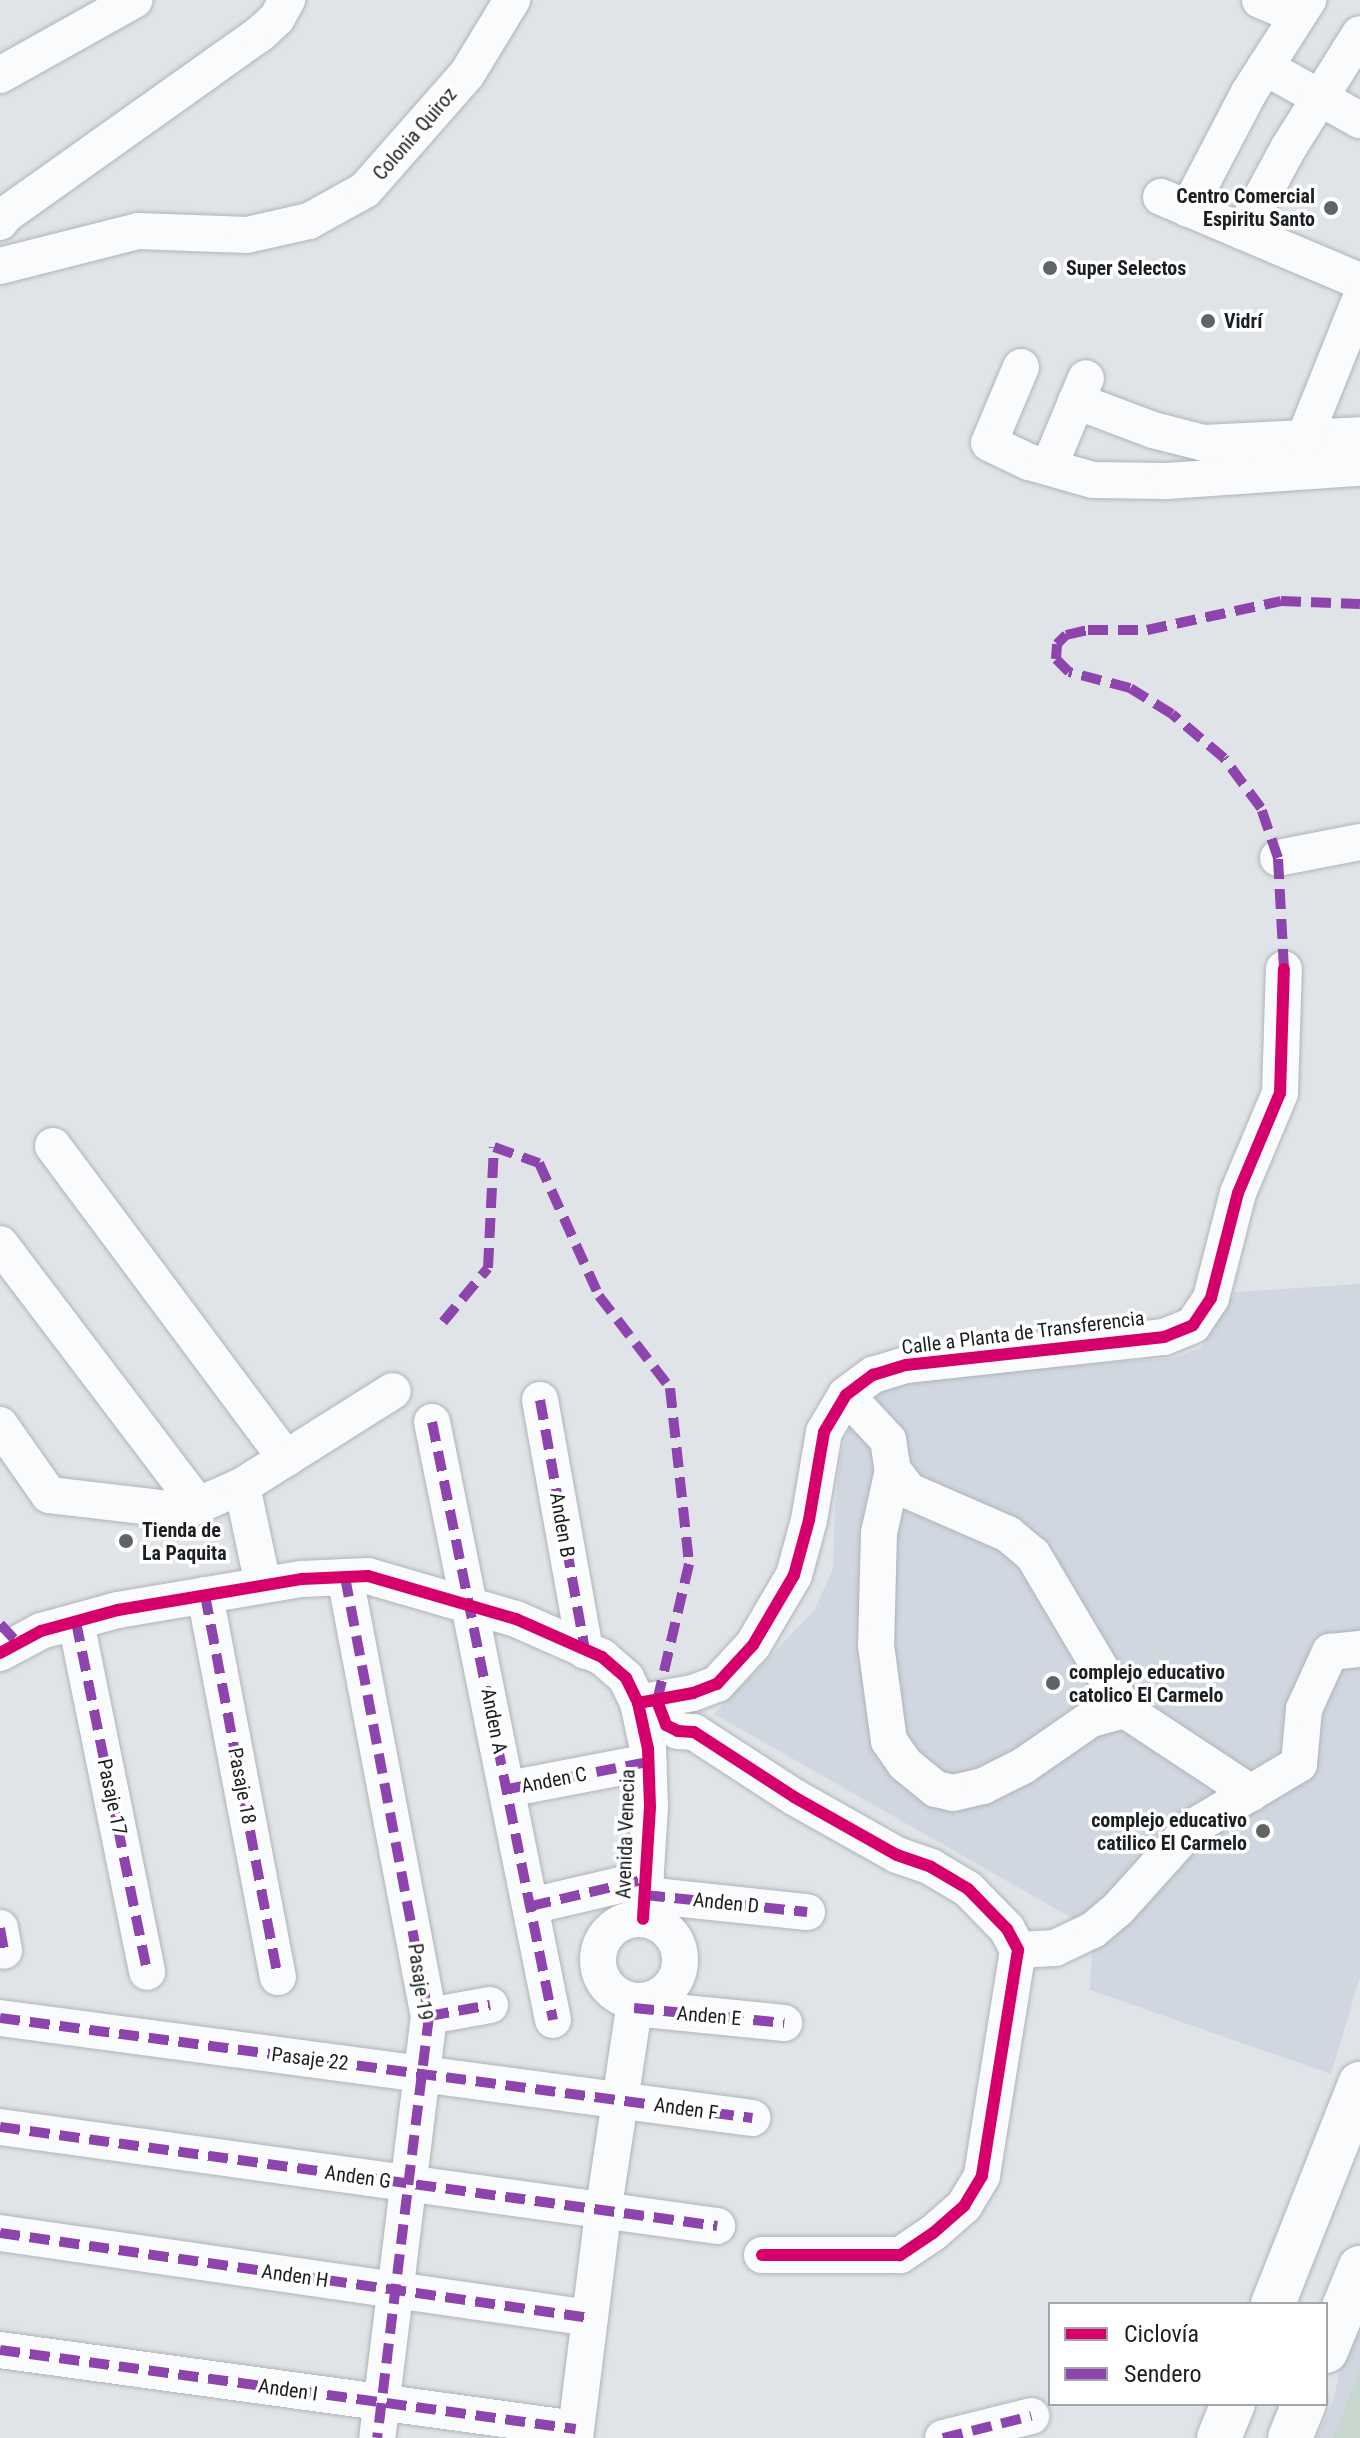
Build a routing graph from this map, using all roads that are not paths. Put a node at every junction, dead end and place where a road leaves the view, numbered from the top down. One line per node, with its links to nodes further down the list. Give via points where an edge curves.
1 (134, 0): 8 (street)
2 (287, 0): 11 (street, via 260,34)
3 (512, 0): 13 (street, Colonia Quiroz, via 467,74 365,190 309,221 247,235 138,231)
4 (1260, 0): 5 (street)
5 (1303, 8): 7 (street)
6 (1360, 34): 9 (street)
7 (1265, 67): 9 (street); 12 (street, via 1174,203)
8 (0, 75)
9 (1318, 97): 10 (street); 12 (street)
10 (1360, 120)
11 (2, 215)
12 (1243, 232): 14 (street)
13 (0, 266)
14 (1360, 281)
15 (1360, 300): 18 (street)
16 (1021, 367): 19 (street, via 989,443)
17 (1360, 435): 18 (street)
18 (1304, 439): 19 (street, via 1204,443 1153,430 1081,390)
19 (1049, 467): 20 (street, via 1093,480 1167,481)
20 (1360, 468)
21 (1360, 842): 22 (street)
22 (1278, 858)
23 (1284, 969): 27 (street, Calle a Planta de Transferencia, via 1280,1093 1238,1193 1211,1298 1193,1325 1164,1337 906,1365 873,1375)
24 (53, 1146): 31 (street)
25 (0, 1244): 34 (street)
26 (393, 1391): 31 (street)
27 (846, 1395): 32 (street, via 888,1440); 43 (street, Calle a Planta de Transferencia, via 824,1432 798,1561 773,1617 717,1684)
28 (540, 1400): 42 (street, Anden B)
29 (432, 1422): 38 (street, Anden A)
30 (0, 1425): 34 (street, via 49,1495 185,1511)
31 (286, 1459): 33 (street)
32 (893, 1470): 44 (street, via 909,1491 1008,1534 1033,1555); 44 (street, via 879,1533 876,1645 889,1741 905,1764 936,1789 953,1793 983,1786 1023,1766 1091,1719)
33 (242, 1486): 34 (street); 36 (street)
34 (198, 1505)
35 (345, 1577): 36 (street); 38 (street, via 368,1576); 56 (street, Pasaje 19)
36 (263, 1585): 37 (street)
37 (205, 1595): 39 (street); 53 (street, Pasaje 18)
38 (471, 1604): 42 (street); 46 (street, Anden A)
39 (76, 1622): 40 (street); 52 (street, Pasaje 17)
40 (6, 1640)
41 (1360, 1649): 47 (street, via 1330,1652 1304,1709 1299,1764)
42 (585, 1651): 43 (street, via 602,1657)
43 (647, 1702): 45 (street, Avenida Venecia); 51 (street, via 666,1725 694,1732 794,1797 968,1889 1007,1929)
44 (1125, 1710): 47 (street)
45 (648, 1762): 46 (street, Anden C); 48 (street, Avenida Venecia)
46 (508, 1789): 49 (street, Anden A)
47 (1251, 1793): 51 (street, via 1190,1829 1093,1930 1055,1948)
48 (645, 1898): 49 (street, Anden D); 50 (street, Anden D); 55 (street, via 608,1933 598,1961 609,1988); 55 (street, via 680,1959 676,1978 663,1994)
49 (531, 1906): 58 (street, Anden A)
50 (807, 1912)
51 (1018, 1950): 69 (street, via 982,2176 964,2206 900,2255)
52 (147, 1972)
53 (278, 1977)
54 (490, 2005): 56 (street)
55 (634, 2005): 59 (street, Anden E); 62 (street)
56 (429, 2016): 60 (street, Pasaje 19)
57 (0, 2018): 60 (street, Pasaje 22)
58 (553, 2020)
59 (784, 2023)
60 (422, 2073): 62 (street, Pasaje 22); 65 (street, Pasaje 19)
61 (1360, 2084): 72 (highway)
62 (620, 2099): 63 (street, Anden F); 66 (street)
63 (752, 2118)
64 (0, 2127): 65 (street, Anden G)
65 (408, 2184): 66 (street, Anden G); 71 (street, Pasaje 19)
66 (603, 2211): 67 (street, Anden G); 73 (street)
67 (717, 2226)
68 (0, 2233): 71 (street, Anden H)
69 (762, 2255)
70 (1360, 2268): 74 (highway)
71 (395, 2290): 73 (street, Anden H); 76 (street, Pasaje 19)
72 (1274, 2302)
73 (590, 2318): 79 (street)
74 (1328, 2346)
75 (0, 2350): 76 (street, Anden I)
76 (381, 2403): 79 (street, Anden I); 80 (street, Pasaje 19)
77 (1303, 2406): 82 (highway)
78 (1031, 2416): 81 (street)
79 (575, 2434)
80 (377, 2438)
81 (943, 2438)
82 (1290, 2438)

